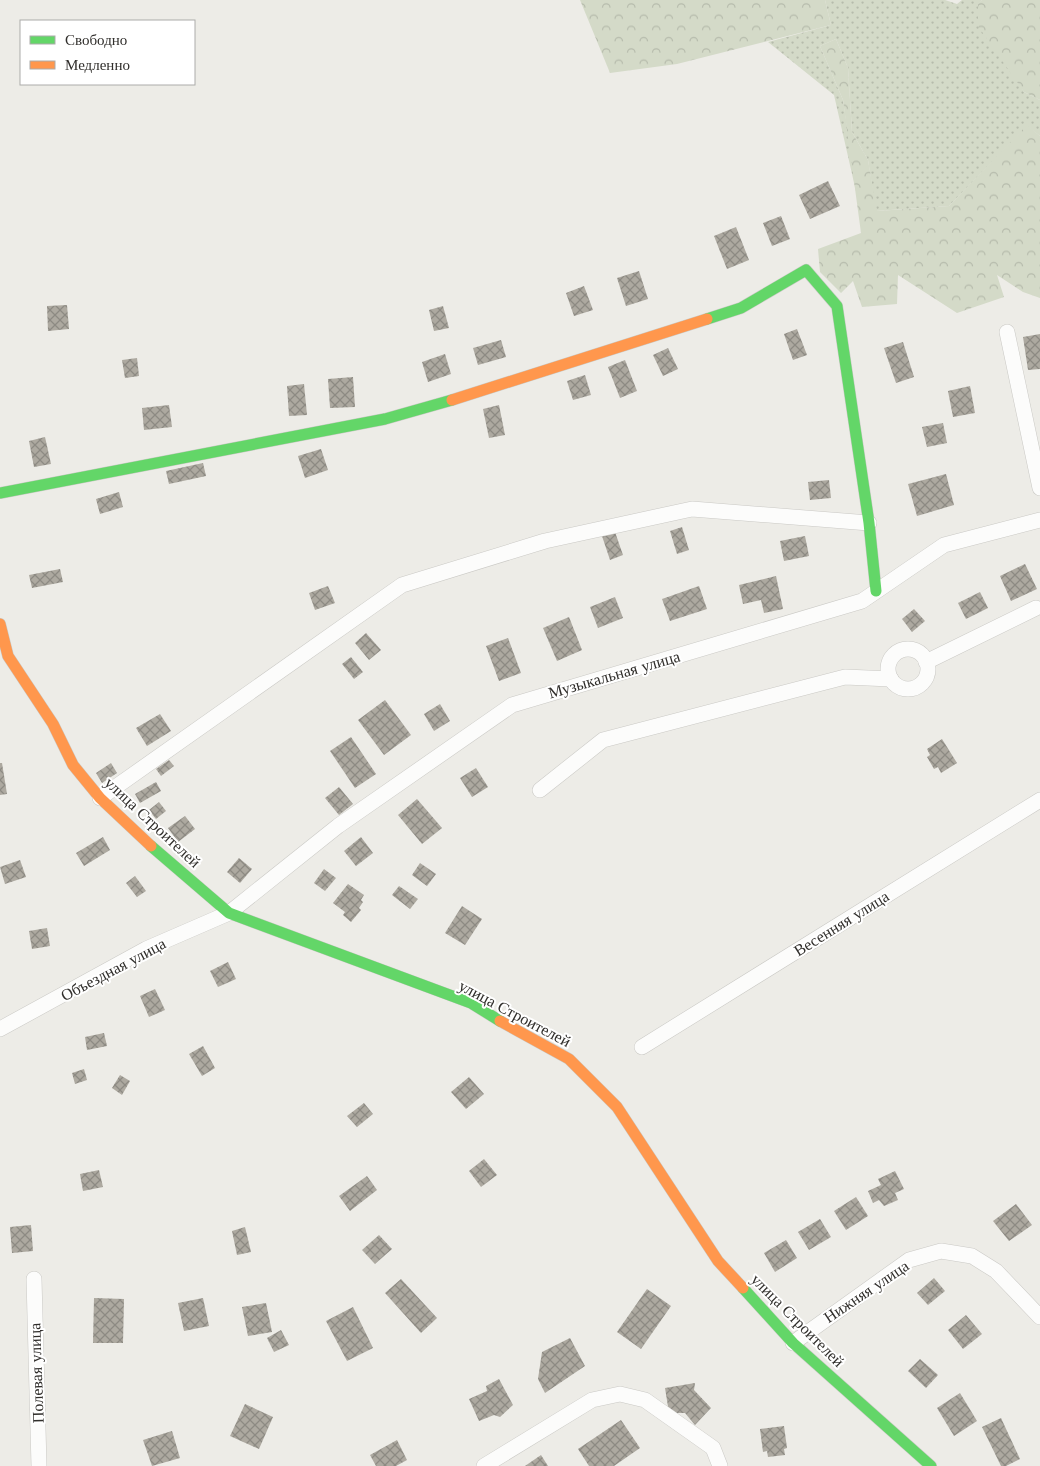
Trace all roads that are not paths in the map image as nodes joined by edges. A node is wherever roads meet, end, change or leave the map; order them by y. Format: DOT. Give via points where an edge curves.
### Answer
graph roads {
  1 [pos="1006,332"];
  2 [pos="1040,488"];
  3 [pos="0,493"];
  4 [pos="1040,520"];
  5 [pos="869,523"];
  6 [pos="876,591"];
  7 [pos="1036,608"];
  8 [pos="0,624"];
  9 [pos="926,662"];
  10 [pos="891,679"];
  11 [pos="540,790"];
  12 [pos="100,798"];
  13 [pos="1040,800"];
  14 [pos="229,914"];
  15 [pos="0,1029"];
  16 [pos="642,1047"];
  17 [pos="34,1279"];
  18 [pos="1040,1317"];
  19 [pos="793,1343"];
  20 [pos="39,1466"];
  21 [pos="484,1466"];
  22 [pos="720,1466"];
  23 [pos="931,1466"];
  1 -- 2 [label="street"];
  3 -- 5 [label="street" via="385,419 741,308 806,270 836,306"];
  4 -- 6 [label="street, Музыкальная улица" via="944,545"];
  5 -- 6 [label="street"];
  5 -- 12 [label="street" via="692,509 545,541 402,585"];
  6 -- 14 [label="street, Музыкальная улица" via="862,601 512,705 338,826"];
  7 -- 9 [label="street"];
  8 -- 12 [label="street, улица Строителей" via="8,656 54,724 73,765"];
  9 -- 10 [label="street" via="927,675 919,685 901,688"];
  9 -- 10 [label="street" via="918,652 899,651 890,660 888,673"];
  10 -- 11 [label="street" via="845,677 603,740"];
  12 -- 14 [label="street, улица Строителей"];
  13 -- 16 [label="street, Весенняя улица"];
  14 -- 15 [label="street, Объездная улица" via="146,950"];
  14 -- 19 [label="street, улица Строителей" via="470,1003 569,1059 617,1107 718,1261"];
  17 -- 20 [label="street, Полевая улица"];
  18 -- 19 [label="street, Нижняя улица" via="996,1271 972,1256 941,1251 909,1260"];
  19 -- 23 [label="street, улица Строителей"];
  21 -- 22 [label="street" via="592,1400 620,1394 645,1400 713,1448"];
}
